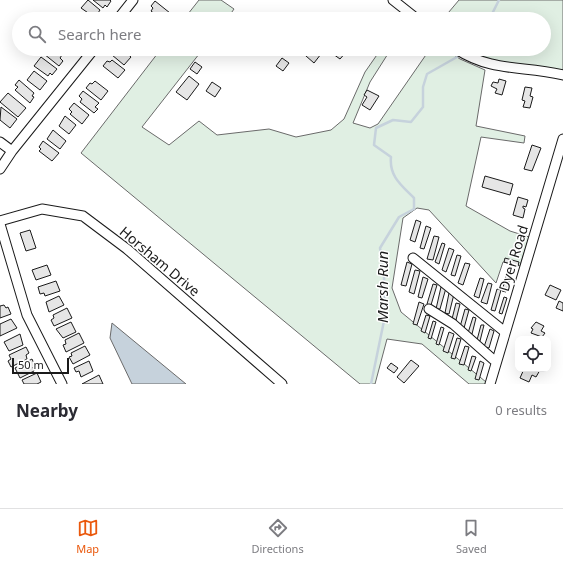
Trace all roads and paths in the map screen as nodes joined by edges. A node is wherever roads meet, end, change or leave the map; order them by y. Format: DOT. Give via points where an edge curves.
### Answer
graph roads {
  1 [pos="133,0"];
  2 [pos="393,0"];
  3 [pos="124,12"];
  4 [pos="408,12"];
  5 [pos="88,56"];
  6 [pos="468,56"];
  7 [pos="563,75"];
  8 [pos="563,139"];
  9 [pos="0,142"];
  10 [pos="12,151"];
  11 [pos="0,169"];
  12 [pos="0,221"];
  13 [pos="0,224"];
  14 [pos="413,258"];
  15 [pos="429,309"];
  16 [pos="505,332"];
  17 [pos="496,362"];
  18 [pos="62,384"];
  19 [pos="282,384"];
  20 [pos="490,384"];
  1 -- 3 [label="street"];
  2 -- 4 [label="street"];
  5 -- 10 [label="street"];
  6 -- 7 [label="street" via="489,65"];
  8 -- 16 [label="street, Dyer Road"];
  9 -- 10 [label="street"];
  10 -- 11 [label="street"];
  12 -- 19 [label="street, Horsham Drive" via="42,210 83,216 127,249"];
  13 -- 18 [label="street" via="28,315"];
  14 -- 16 [label="street"];
  15 -- 17 [label="street" via="453,324"];
  16 -- 17 [label="street, Dyer Road"];
  17 -- 20 [label="street, Dyer Road"];
}
